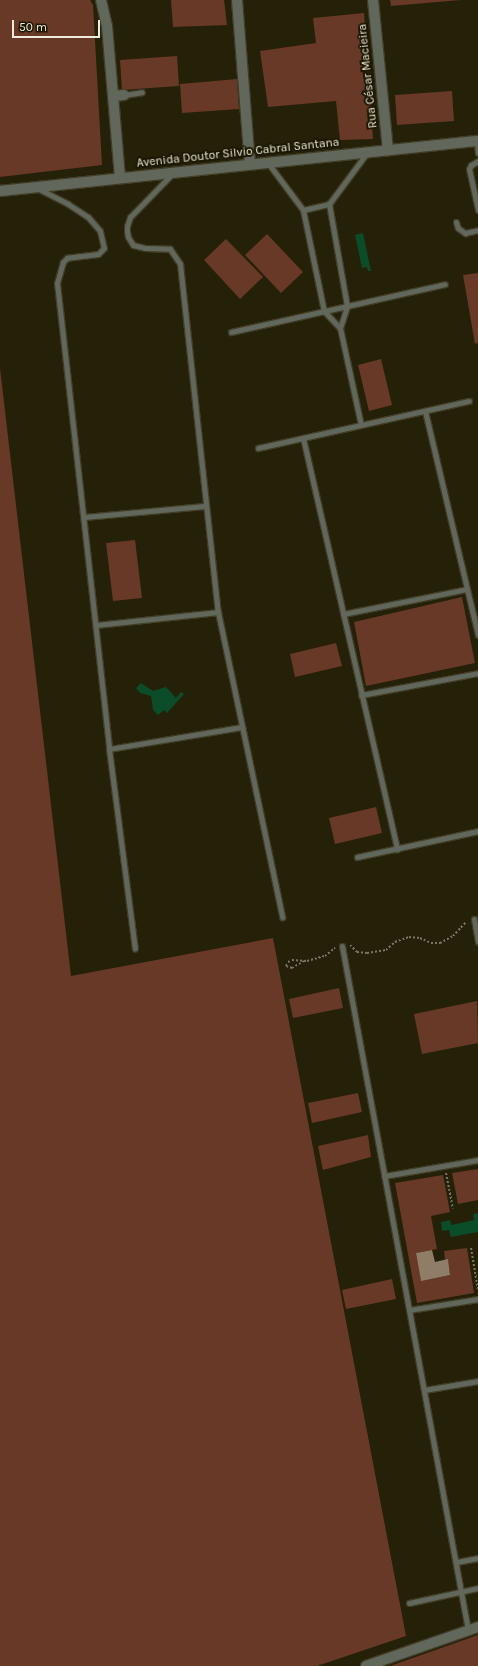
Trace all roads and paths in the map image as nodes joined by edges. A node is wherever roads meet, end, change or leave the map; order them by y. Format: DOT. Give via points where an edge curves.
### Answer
graph roads {
  1 [pos="101,0"];
  2 [pos="237,0"];
  3 [pos="373,0"];
  4 [pos="142,92"];
  5 [pos="124,94"];
  6 [pos="113,96"];
  7 [pos="477,142"];
  8 [pos="388,150"];
  9 [pos="367,153"];
  10 [pos="478,153"];
  11 [pos="478,161"];
  12 [pos="268,163"];
  13 [pos="250,164"];
  14 [pos="174,172"];
  15 [pos="120,177"];
  16 [pos="35,187"];
  17 [pos="0,191"];
  18 [pos="329,204"];
  19 [pos="303,210"];
  20 [pos="478,210"];
  21 [pos="456,222"];
  22 [pos="478,230"];
  23 [pos="445,284"];
  24 [pos="347,306"];
  25 [pos="324,311"];
  26 [pos="340,328"];
  27 [pos="231,332"];
  28 [pos="469,401"];
  29 [pos="425,411"];
  30 [pos="361,425"];
  31 [pos="303,438"];
  32 [pos="258,448"];
  33 [pos="205,506"];
  34 [pos="84,517"];
  35 [pos="467,589"];
  36 [pos="218,612"];
  37 [pos="343,614"];
  38 [pos="96,625"];
  39 [pos="478,635"];
  40 [pos="478,673"];
  41 [pos="362,695"];
  42 [pos="242,727"];
  43 [pos="109,749"];
  44 [pos="478,831"];
  45 [pos="396,849"];
  46 [pos="357,857"];
  47 [pos="282,917"];
  48 [pos="474,919"];
  49 [pos="478,942"];
  50 [pos="342,946"];
  51 [pos="135,948"];
  52 [pos="304,961"];
  53 [pos="478,1160"];
  54 [pos="445,1166"];
  55 [pos="384,1176"];
  56 [pos="453,1208"];
  57 [pos="470,1248"];
  58 [pos="478,1290"];
  59 [pos="478,1299"];
  60 [pos="409,1310"];
  61 [pos="478,1381"];
  62 [pos="424,1390"];
  63 [pos="478,1558"];
  64 [pos="457,1562"];
  65 [pos="478,1588"];
  66 [pos="462,1591"];
  67 [pos="409,1603"];
  68 [pos="473,1628"];
  69 [pos="366,1666"];
  1 -- 6 [label="street" via="107,26"];
  2 -- 13 [label="street"];
  3 -- 8 [label="street, Rua César Macieira"];
  4 -- 5 [label="lane"];
  5 -- 6 [label="street"];
  6 -- 15 [label="street"];
  7 -- 8 [label="street, Avenida Doutor Silvio Cabral Santana"];
  7 -- 10 [label="lane"];
  8 -- 9 [label="street, Avenida Doutor Silvio Cabral Santana"];
  9 -- 12 [label="street, Avenida Doutor Silvio Cabral Santana"];
  9 -- 18 [label="lane"];
  11 -- 20 [label="lane" via="469,169"];
  12 -- 13 [label="street, Avenida Doutor Silvio Cabral Santana"];
  12 -- 19 [label="lane"];
  13 -- 14 [label="street, Avenida Doutor Silvio Cabral Santana"];
  14 -- 15 [label="street, Avenida Doutor Silvio Cabral Santana"];
  14 -- 33 [label="lane" via="130,217 127,226 128,237 134,245 170,249 180,264"];
  15 -- 16 [label="street, Avenida Doutor Silvio Cabral Santana"];
  16 -- 17 [label="street, Avenida Doutor Silvio Cabral Santana"];
  16 -- 34 [label="lane" via="88,217 100,231 104,248 98,254 67,258 63,262 57,284"];
  18 -- 19 [label="lane"];
  18 -- 24 [label="lane"];
  19 -- 25 [label="lane"];
  21 -- 22 [label="lane" via="458,228 465,233"];
  23 -- 24 [label="lane"];
  24 -- 25 [label="lane"];
  24 -- 26 [label="lane"];
  25 -- 26 [label="lane"];
  25 -- 27 [label="lane"];
  26 -- 30 [label="lane"];
  28 -- 29 [label="lane"];
  29 -- 30 [label="lane"];
  29 -- 35 [label="lane"];
  30 -- 31 [label="lane"];
  31 -- 32 [label="lane"];
  31 -- 37 [label="lane"];
  33 -- 34 [label="lane"];
  33 -- 36 [label="lane"];
  34 -- 38 [label="lane"];
  35 -- 37 [label="lane"];
  35 -- 39 [label="lane"];
  36 -- 38 [label="lane"];
  36 -- 42 [label="lane"];
  37 -- 41 [label="lane"];
  38 -- 43 [label="lane"];
  40 -- 41 [label="lane"];
  41 -- 45 [label="lane"];
  42 -- 43 [label="lane"];
  42 -- 47 [label="lane"];
  43 -- 51 [label="lane"];
  44 -- 45 [label="lane"];
  45 -- 46 [label="lane"];
  48 -- 49 [label="lane"];
  48 -- 50 [label="path" via="468,920 453,936 440,943 409,937 395,942 386,950 367,953 356,952 351,945"];
  50 -- 52 [label="path" via="333,948 325,956"];
  50 -- 55 [label="lane"];
  52 -- 52 [label="path" via="292,960 286,966 292,968"];
  53 -- 54 [label="lane"];
  54 -- 55 [label="lane"];
  54 -- 56 [label="path"];
  55 -- 60 [label="lane"];
  57 -- 58 [label="path"];
  59 -- 60 [label="lane"];
  60 -- 62 [label="lane"];
  61 -- 62 [label="lane"];
  62 -- 64 [label="lane"];
  63 -- 64 [label="lane"];
  64 -- 66 [label="lane"];
  65 -- 66 [label="lane"];
  66 -- 67 [label="lane"];
  66 -- 68 [label="lane"];
  68 -- 69 [label="street"];
}
